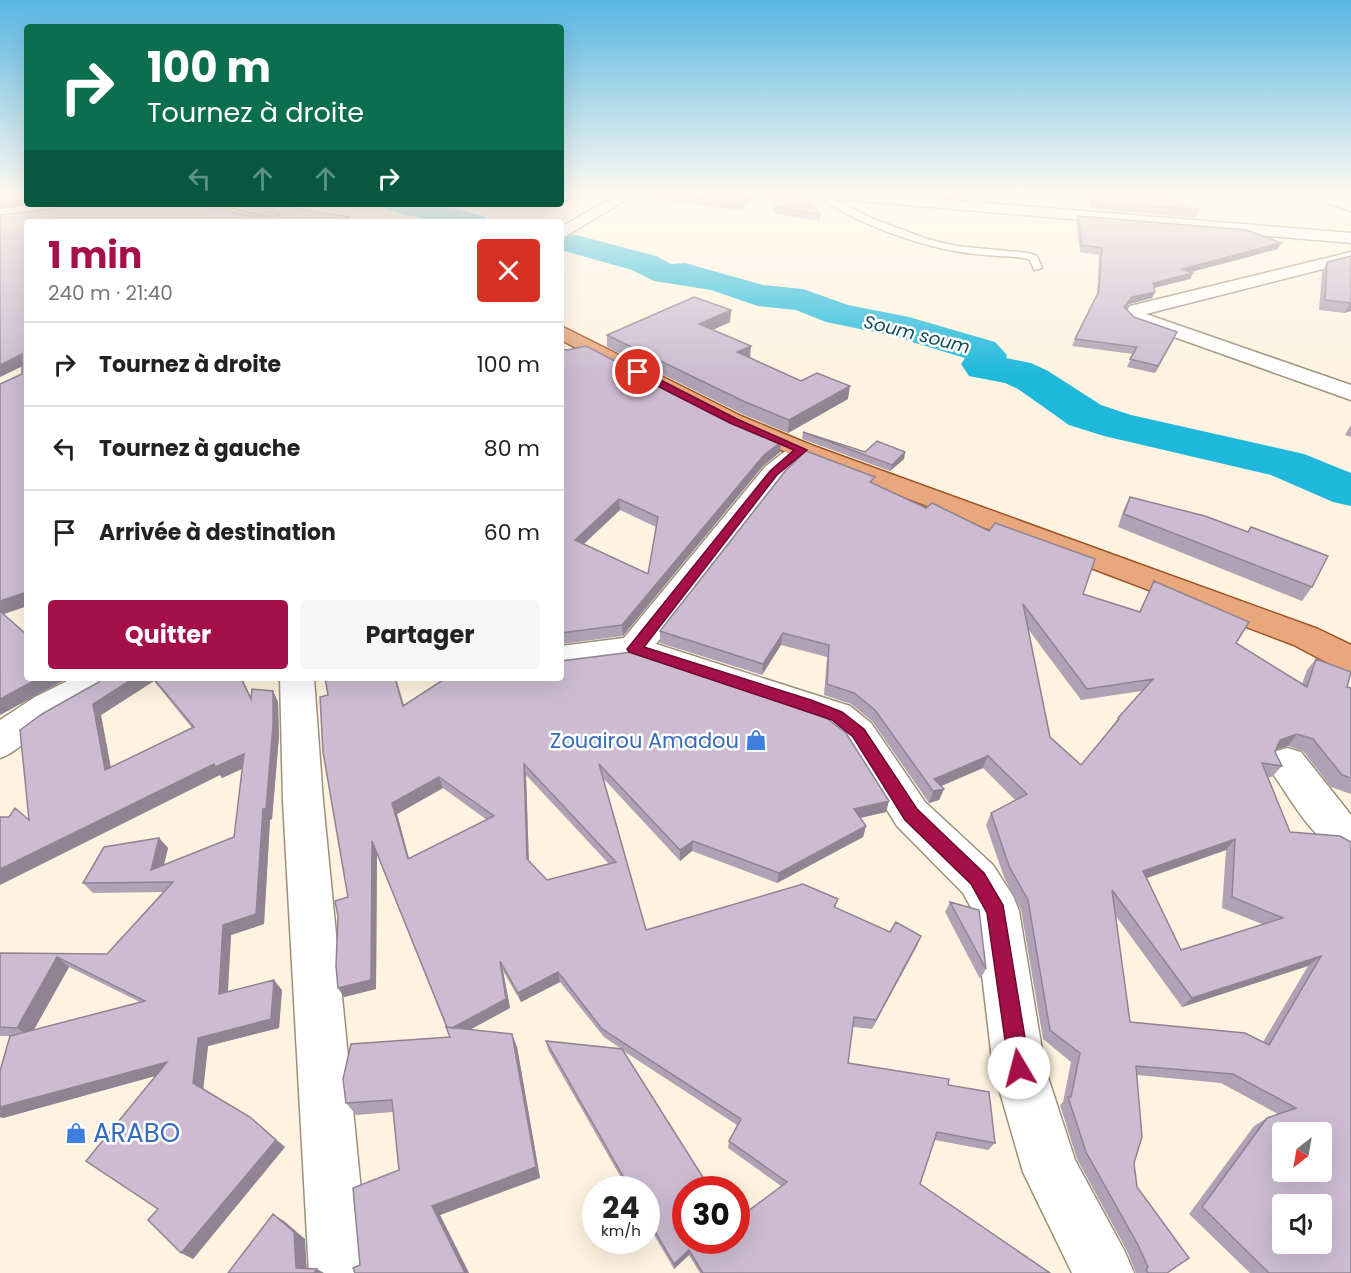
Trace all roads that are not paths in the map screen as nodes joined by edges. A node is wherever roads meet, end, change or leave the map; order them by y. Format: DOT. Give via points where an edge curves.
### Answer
graph roads {
  1 [pos="1019,254"];
  2 [pos="1351,256"];
  3 [pos="1037,268"];
  4 [pos="564,334"];
  5 [pos="1351,393"];
  6 [pos="802,450"];
  7 [pos="634,649"];
  8 [pos="564,658"];
  9 [pos="1351,660"];
  10 [pos="96,681"];
  11 [pos="297,681"];
  12 [pos="0,743"];
  13 [pos="1287,763"];
  14 [pos="1351,839"];
  15 [pos="339,1273"];
  16 [pos="1104,1273"];
  1 -- 3 [label="lane" via="1034,258"];
  2 -- 5 [label="street" via="1137,310 1134,314"];
  4 -- 6 [label="main road" via="733,421"];
  6 -- 7 [label="street" via="774,473"];
  6 -- 9 [label="main road" via="1136,572 1306,638"];
  7 -- 8 [label="street"];
  7 -- 16 [label="street" via="837,716 858,733 911,814 978,879 996,911 1019,1068 1051,1172"];
  10 -- 12 [label="street" via="58,701"];
  11 -- 15 [label="street"];
  13 -- 14 [label="street" via="1333,825"];
}
